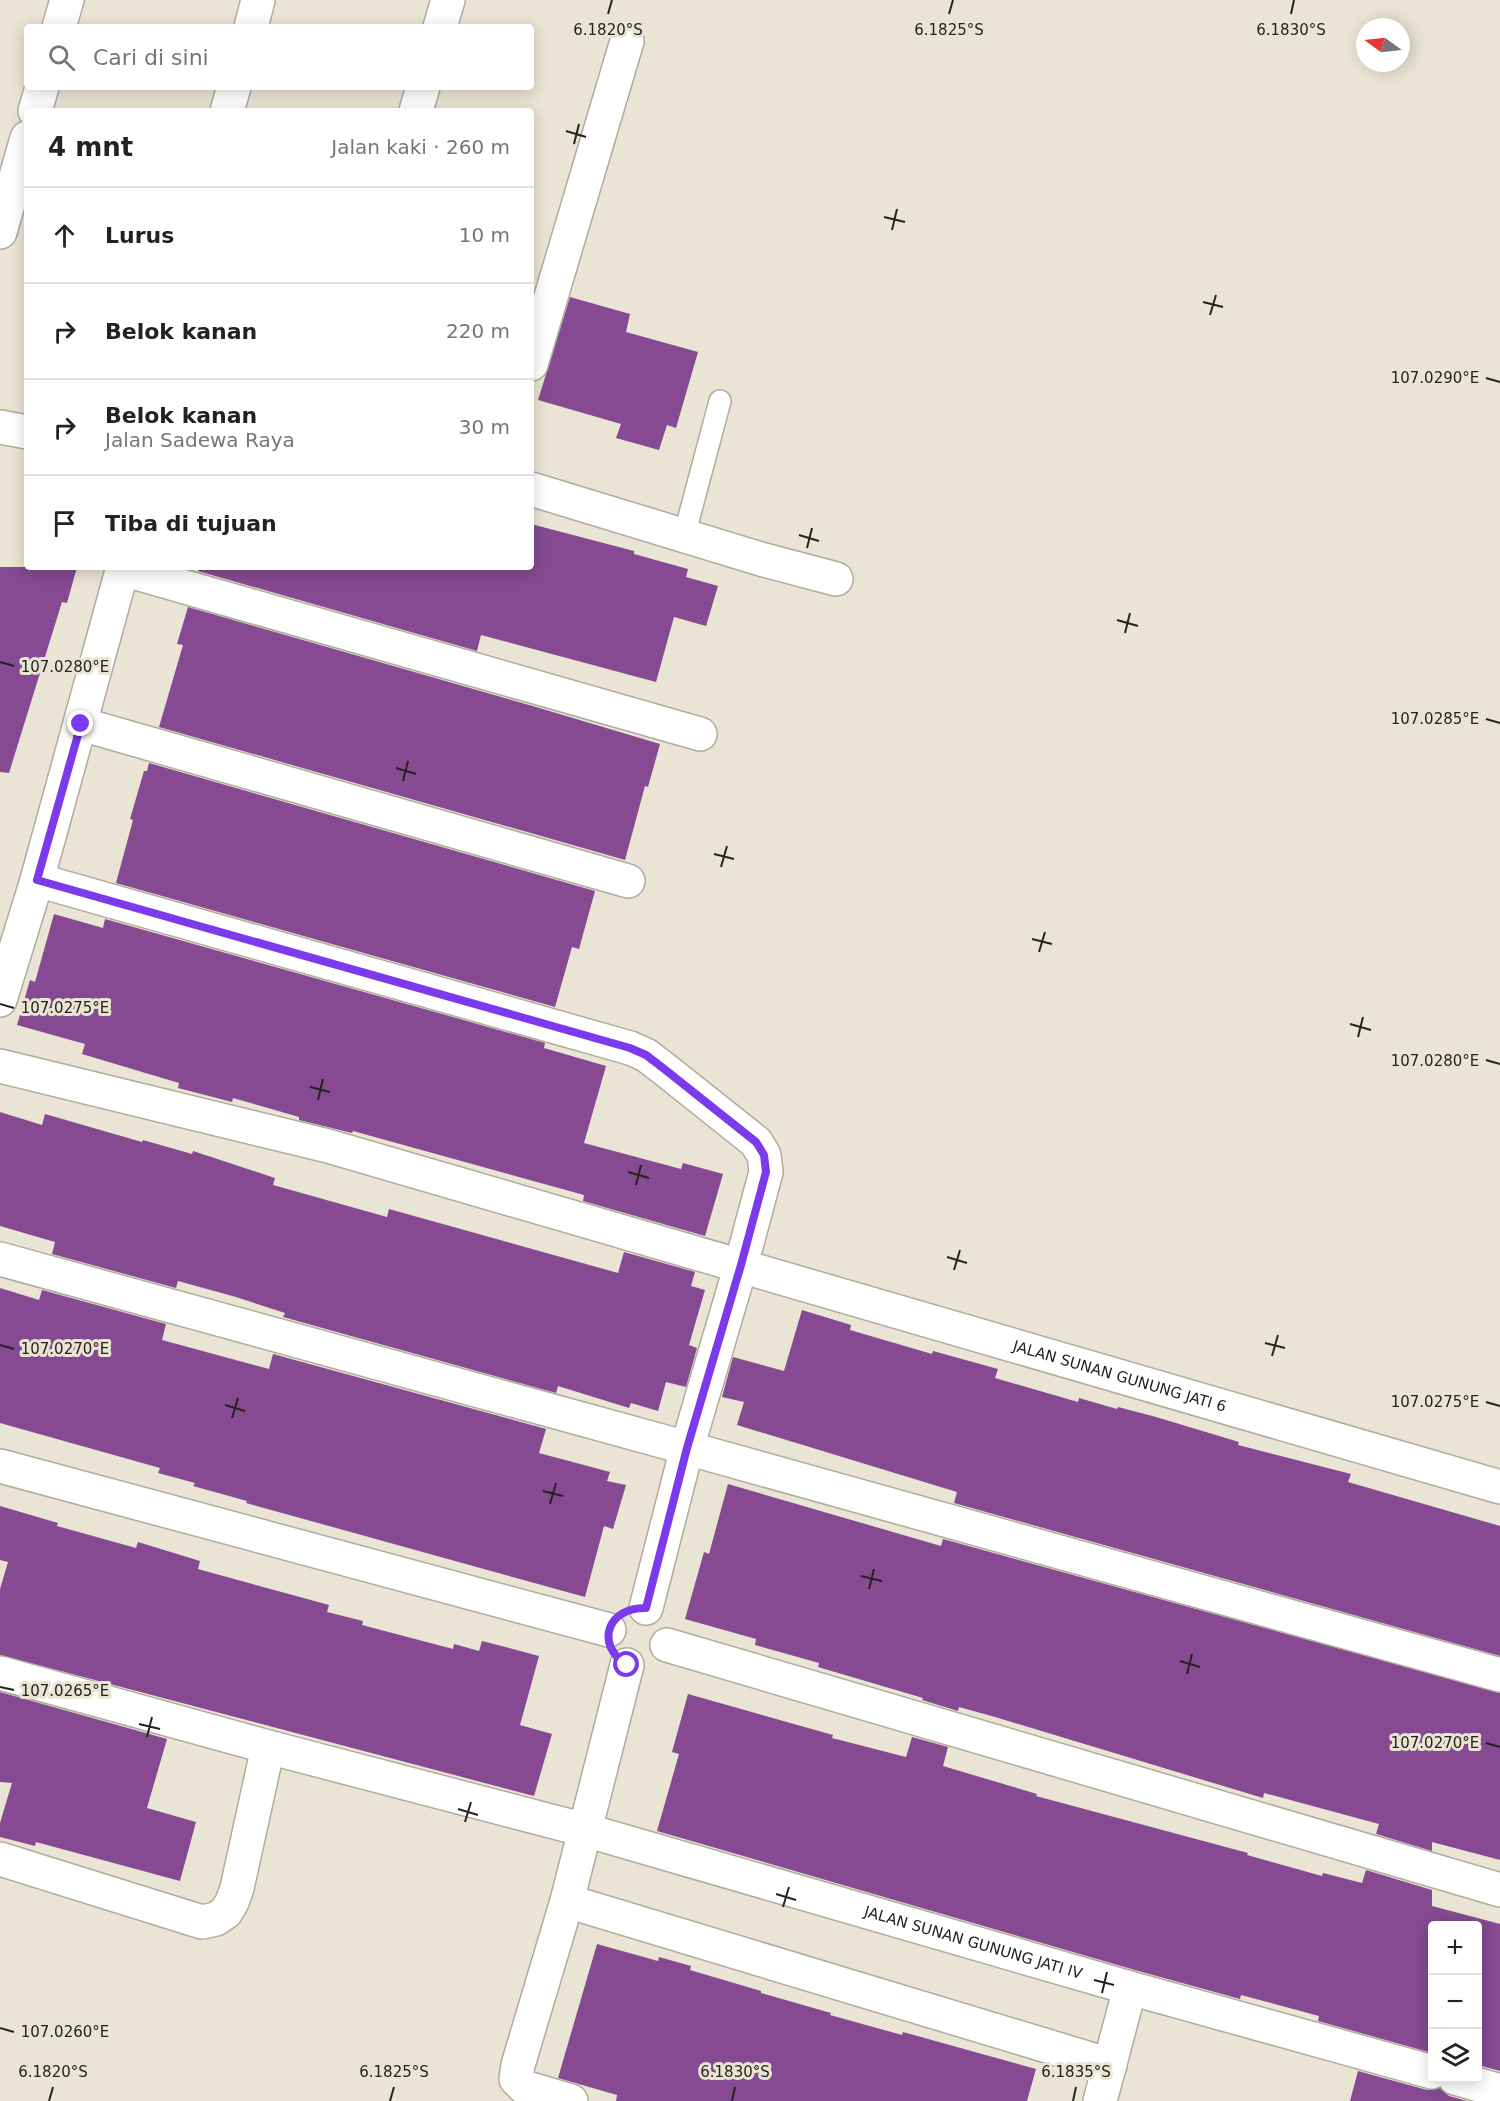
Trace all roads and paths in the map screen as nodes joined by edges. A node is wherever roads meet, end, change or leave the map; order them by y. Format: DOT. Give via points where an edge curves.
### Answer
graph roads {
  1 [pos="67,0"];
  2 [pos="258,0"];
  3 [pos="448,0"];
  4 [pos="60,24"];
  5 [pos="252,24"];
  6 [pos="441,24"];
  7 [pos="627,40"];
  8 [pos="41,90"];
  9 [pos="233,90"];
  10 [pos="422,90"];
  11 [pos="36,108"];
  12 [pos="228,108"];
  13 [pos="417,108"];
  14 [pos="24,148"];
  15 [pos="0,232"];
  16 [pos="534,354"];
  17 [pos="720,401"];
  18 [pos="0,427"];
  19 [pos="24,431"];
  20 [pos="534,490"];
  21 [pos="684,536"];
  22 [pos="121,570"];
  23 [pos="129,570"];
  24 [pos="836,579"];
  25 [pos="81,724"];
  26 [pos="700,734"];
  27 [pos="37,880"];
  28 [pos="628,881"];
  29 [pos="0,1000"];
  30 [pos="0,1066"];
  31 [pos="0,1259"];
  32 [pos="741,1265"];
  33 [pos="687,1448"];
  34 [pos="0,1466"];
  35 [pos="1500,1487"];
  36 [pos="646,1608"];
  37 [pos="609,1630"];
  38 [pos="667,1645"];
  39 [pos="627,1665"];
  40 [pos="0,1673"];
  41 [pos="1500,1675"];
  42 [pos="268,1747"];
  43 [pos="585,1830"];
  44 [pos="0,1859"];
  45 [pos="1500,1890"];
  46 [pos="567,1901"];
  47 [pos="1130,1988"];
  48 [pos="1110,2065"];
  49 [pos="1428,2071"];
  50 [pos="1470,2083"];
  51 [pos="1500,2091"];
  52 [pos="571,2101"];
  53 [pos="1100,2101"];
  1 -- 4 [label="street"];
  2 -- 5 [label="street"];
  3 -- 6 [label="street"];
  7 -- 16 [label="street"];
  8 -- 11 [label="street"];
  9 -- 12 [label="street"];
  10 -- 13 [label="street"];
  14 -- 15 [label="street"];
  17 -- 21 [label="lane"];
  18 -- 19 [label="street"];
  20 -- 21 [label="street"];
  21 -- 24 [label="street"];
  22 -- 25 [label="street"];
  23 -- 26 [label="street"];
  25 -- 27 [label="street"];
  25 -- 28 [label="street"];
  27 -- 29 [label="street"];
  27 -- 32 [label="street" via="646,1055 756,1142 764,1155 766,1172"];
  30 -- 32 [label="street, JALAN SUNAN GUNUNG JATI 6" via="328,1146"];
  31 -- 33 [label="street"];
  32 -- 33 [label="street"];
  32 -- 35 [label="street, JALAN SUNAN GUNUNG JATI 6"];
  33 -- 36 [label="street"];
  33 -- 41 [label="street"];
  34 -- 37 [label="street"];
  36 -- 37 [label="street" via="623,1612"];
  36 -- 38 [label="street" via="664,1623"];
  37 -- 39 [label="street" via="611,1651"];
  38 -- 39 [label="street" via="651,1664"];
  38 -- 45 [label="street"];
  39 -- 43 [label="street"];
  40 -- 42 [label="street, JALAN SUNAN GUNUNG JATI IV"];
  42 -- 43 [label="street, JALAN SUNAN GUNUNG JATI IV"];
  42 -- 44 [label="street" via="237,1888 226,1912 216,1919 202,1922"];
  43 -- 46 [label="street"];
  43 -- 47 [label="street, JALAN SUNAN GUNUNG JATI IV"];
  46 -- 48 [label="street"];
  46 -- 52 [label="street" via="516,2079 524,2087"];
  47 -- 48 [label="street"];
  47 -- 49 [label="street, JALAN SUNAN GUNUNG JATI IV"];
  48 -- 53 [label="street"];
  50 -- 51 [label="street"];
}
